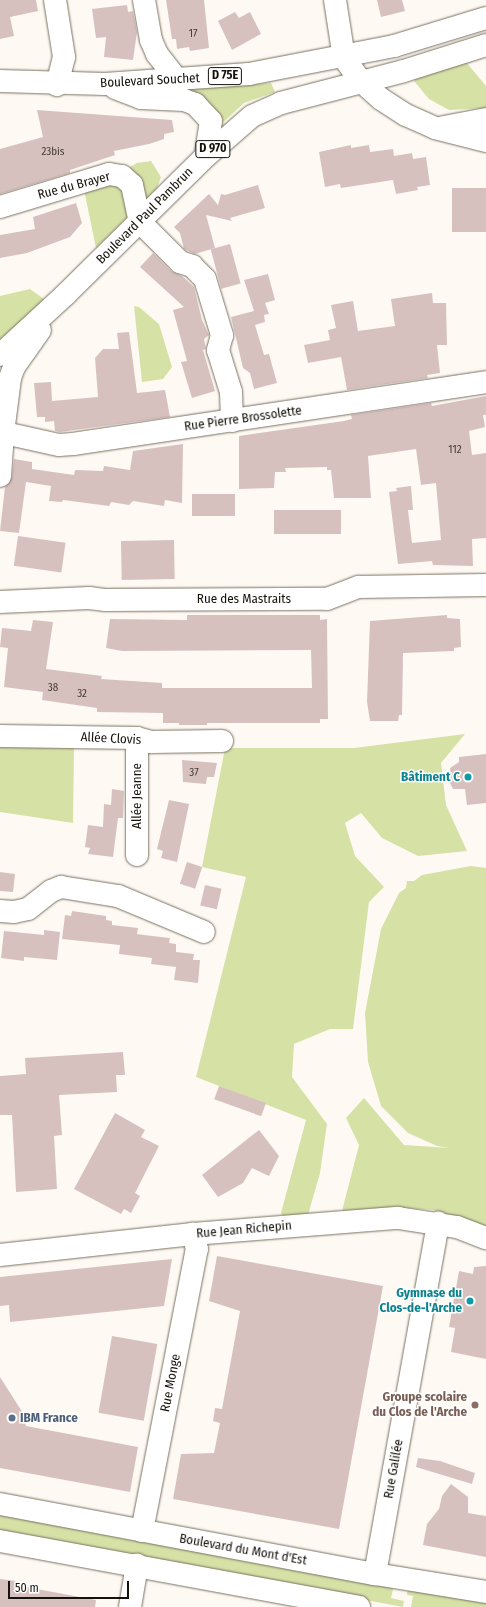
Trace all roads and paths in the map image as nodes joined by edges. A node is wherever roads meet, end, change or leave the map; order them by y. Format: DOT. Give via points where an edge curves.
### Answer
graph roads {
  1 [pos="55,0"];
  2 [pos="144,0"];
  3 [pos="336,0"];
  4 [pos="486,18"];
  5 [pos="486,45"];
  6 [pos="344,58"];
  7 [pos="177,80"];
  8 [pos="0,81"];
  9 [pos="361,81"];
  10 [pos="105,84"];
  11 [pos="58,85"];
  12 [pos="486,119"];
  13 [pos="435,128"];
  14 [pos="486,141"];
  15 [pos="205,157"];
  16 [pos="0,207"];
  17 [pos="140,222"];
  18 [pos="66,294"];
  19 [pos="0,355"];
  20 [pos="486,382"];
  21 [pos="232,421"];
  22 [pos="1,433"];
  23 [pos="0,476"];
  24 [pos="486,585"];
  25 [pos="0,602"];
  26 [pos="0,736"];
  27 [pos="137,738"];
  28 [pos="222,741"];
  29 [pos="137,855"];
  30 [pos="0,911"];
  31 [pos="204,932"];
  32 [pos="438,1223"];
  33 [pos="193,1234"];
  34 [pos="486,1238"];
  35 [pos="0,1255"];
  36 [pos="0,1504"];
  37 [pos="142,1531"];
  38 [pos="0,1541"];
  39 [pos="137,1565"];
  40 [pos="375,1574"];
  41 [pos="486,1592"];
  42 [pos="130,1607"];
  43 [pos="359,1607"];
  1 -- 11 [label="street" via="64,56"];
  2 -- 7 [label="street" via="151,40 157,54"];
  3 -- 6 [label="street"];
  4 -- 6 [label="street" via="394,46"];
  5 -- 9 [label="street, Boulevard Paul Pambrun / D 970" via="404,71"];
  6 -- 7 [label="street, Boulevard Souchet / D 75E" via="249,74"];
  6 -- 9 [label="street"];
  7 -- 10 [label="street, Boulevard Souchet / D 75E"];
  8 -- 11 [label="street, Boulevard Souchet / D 75E"];
  9 -- 13 [label="street" via="381,99 406,115"];
  9 -- 15 [label="street, Boulevard Paul Pambrun / D 970" via="281,103 252,116"];
  10 -- 11 [label="street, Boulevard Souchet / D 75E"];
  10 -- 15 [label="street" via="140,98 184,100 195,104 211,121"];
  12 -- 13 [label="street"];
  13 -- 14 [label="street"];
  15 -- 17 [label="street, Boulevard Paul Pambrun / D 970"];
  16 -- 17 [label="street, Rue du Brayer" via="109,174 122,176 132,185"];
  17 -- 18 [label="street, Boulevard Paul Pambrun / D 970"];
  17 -- 21 [label="street" via="180,262 192,266 205,279 222,334 218,350 231,392"];
  18 -- 19 [label="street, Boulevard Paul Pambrun / D 970"];
  18 -- 22 [label="street" via="14,367"];
  20 -- 21 [label="street, Rue Pierre Brossolette"];
  21 -- 22 [label="street, Rue Pierre Brossolette" via="73,444 59,444"];
  22 -- 23 [label="street"];
  24 -- 25 [label="street, Rue des Mastraits" via="360,587 327,599 89,598"];
  26 -- 27 [label="street, Allée Clovis"];
  27 -- 28 [label="street, Allée Clovis" via="151,742"];
  27 -- 29 [label="street, Allée Jeanne"];
  30 -- 31 [label="street" via="28,909 51,891 61,887 118,896"];
  32 -- 33 [label="street, Rue Jean Richepin" via="398,1218"];
  32 -- 34 [label="street, Rue Jean Richepin"];
  32 -- 40 [label="street, Rue Galilée"];
  33 -- 35 [label="street, Rue Jean Richepin"];
  33 -- 37 [label="street, Rue Monge" via="197,1249"];
  36 -- 37 [label="street, Boulevard du Mont d'Est"];
  37 -- 40 [label="street, Boulevard du Mont d'Est"];
  38 -- 39 [label="street"];
  39 -- 42 [label="street"];
  39 -- 43 [label="street"];
  40 -- 41 [label="street, Boulevard du Mont d'Est"];
}
